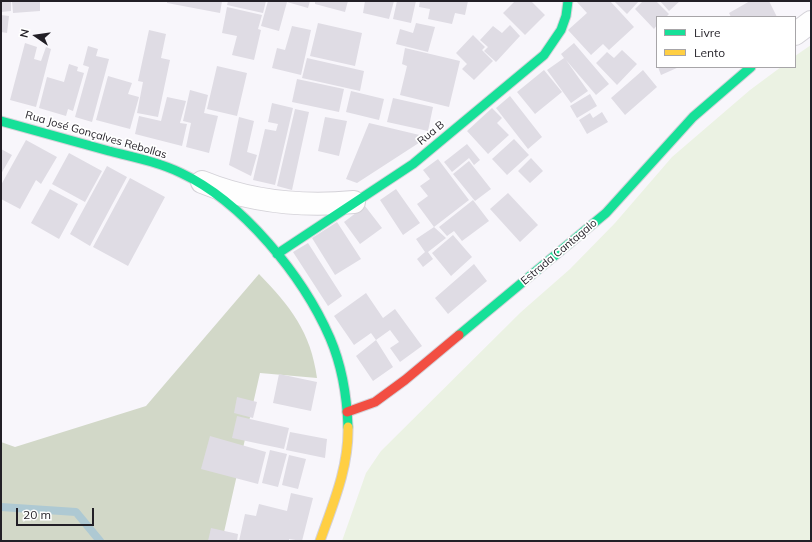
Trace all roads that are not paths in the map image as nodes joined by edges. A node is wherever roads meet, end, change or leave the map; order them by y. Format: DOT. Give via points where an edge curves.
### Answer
graph roads {
  1 [pos="568,1"];
  2 [pos="811,22"];
  3 [pos="796,33"];
  4 [pos="750,68"];
  5 [pos="1,121"];
  6 [pos="192,178"];
  7 [pos="354,202"];
  8 [pos="277,254"];
  9 [pos="347,412"];
  10 [pos="320,541"];
  1 -- 7 [label="street, Rua B" via="560,34 544,55 413,164"];
  2 -- 3 [label="street"];
  4 -- 9 [label="street, Estrada Cantagalo" via="693,117 606,213 405,380 375,402"];
  5 -- 6 [label="street, Rua José Gonçalves Rebollas" via="157,163"];
  6 -- 7 [label="street" via="230,192 277,202"];
  6 -- 8 [label="street, Rua José Gonçalves Rebollas" via="240,214"];
  7 -- 8 [label="street, Rua B"];
  8 -- 9 [label="street, Rua José Gonçalves Rebollas" via="330,337 344,383"];
  9 -- 10 [label="street, Rua José Gonçalves Rebollas" via="346,452"];
}
